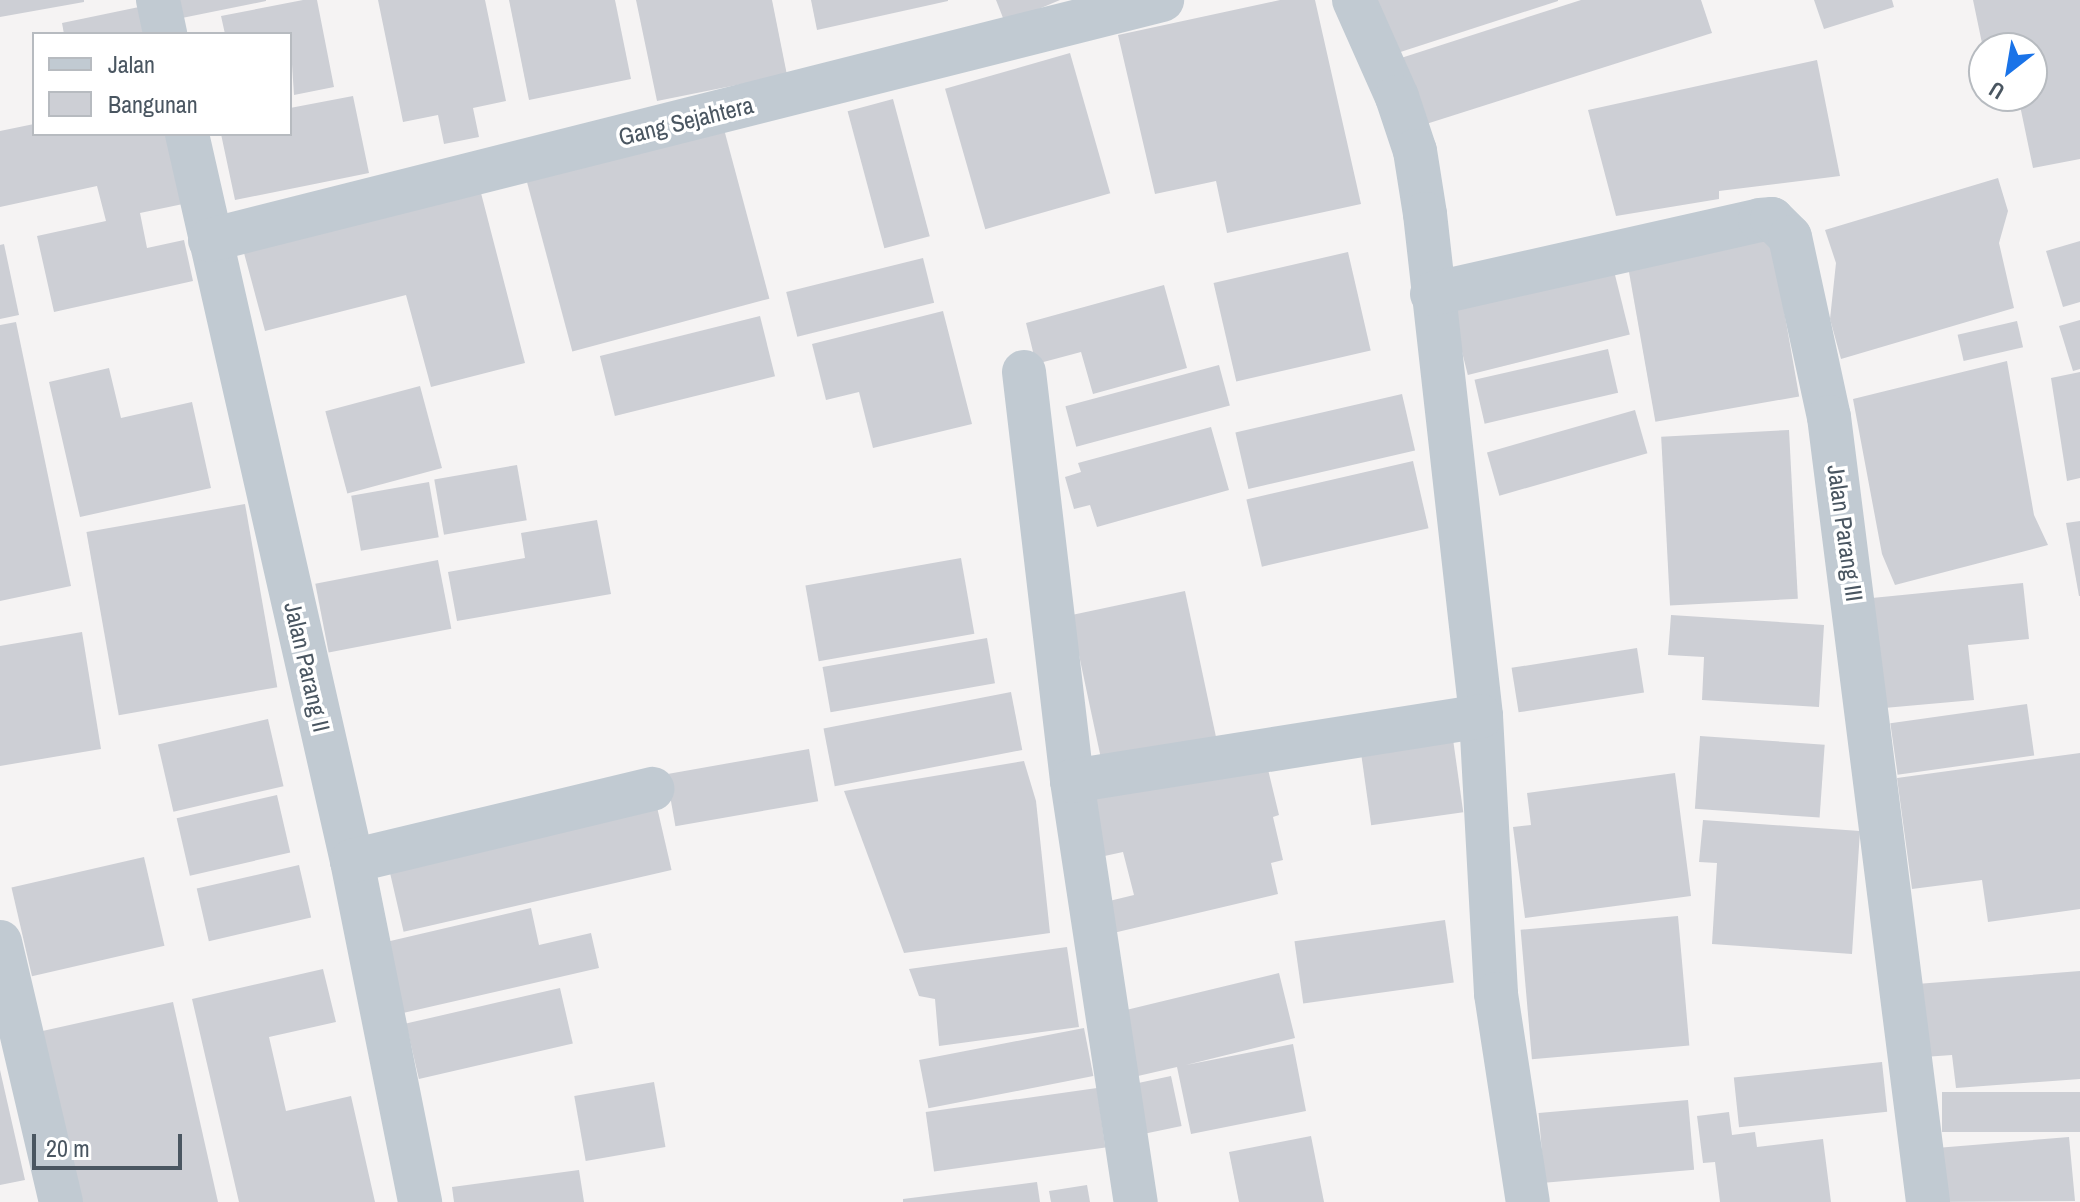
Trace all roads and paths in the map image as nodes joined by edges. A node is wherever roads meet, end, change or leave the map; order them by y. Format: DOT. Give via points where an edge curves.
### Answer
graph roads {
  1 [pos="158,0"];
  2 [pos="1162,0"];
  3 [pos="1354,0"];
  4 [pos="165,32"];
  5 [pos="187,136"];
  6 [pos="210,240"];
  7 [pos="1433,303"];
  8 [pos="1024,372"];
  9 [pos="1481,716"];
  10 [pos="1072,781"];
  11 [pos="652,789"];
  12 [pos="352,861"];
  13 [pos="0,942"];
  14 [pos="6,1009"];
  15 [pos="61,1202"];
  16 [pos="420,1202"];
  17 [pos="1136,1202"];
  18 [pos="1528,1202"];
  19 [pos="1928,1202"];
  1 -- 4 [label="street"];
  2 -- 6 [label="street, Gang Sejahtera"];
  3 -- 7 [label="street" via="1378,46 1415,151"];
  5 -- 6 [label="street, Jalan Parang II"];
  6 -- 12 [label="street, Jalan Parang II"];
  7 -- 9 [label="street"];
  7 -- 19 [label="street, Jalan Parang III" via="1760,220 1772,219 1790,237 1829,417"];
  8 -- 10 [label="street"];
  9 -- 10 [label="street"];
  9 -- 18 [label="street" via="1496,994"];
  10 -- 17 [label="street"];
  11 -- 12 [label="street"];
  12 -- 16 [label="street, Jalan Parang II"];
  13 -- 14 [label="street"];
  14 -- 15 [label="street"];
}
